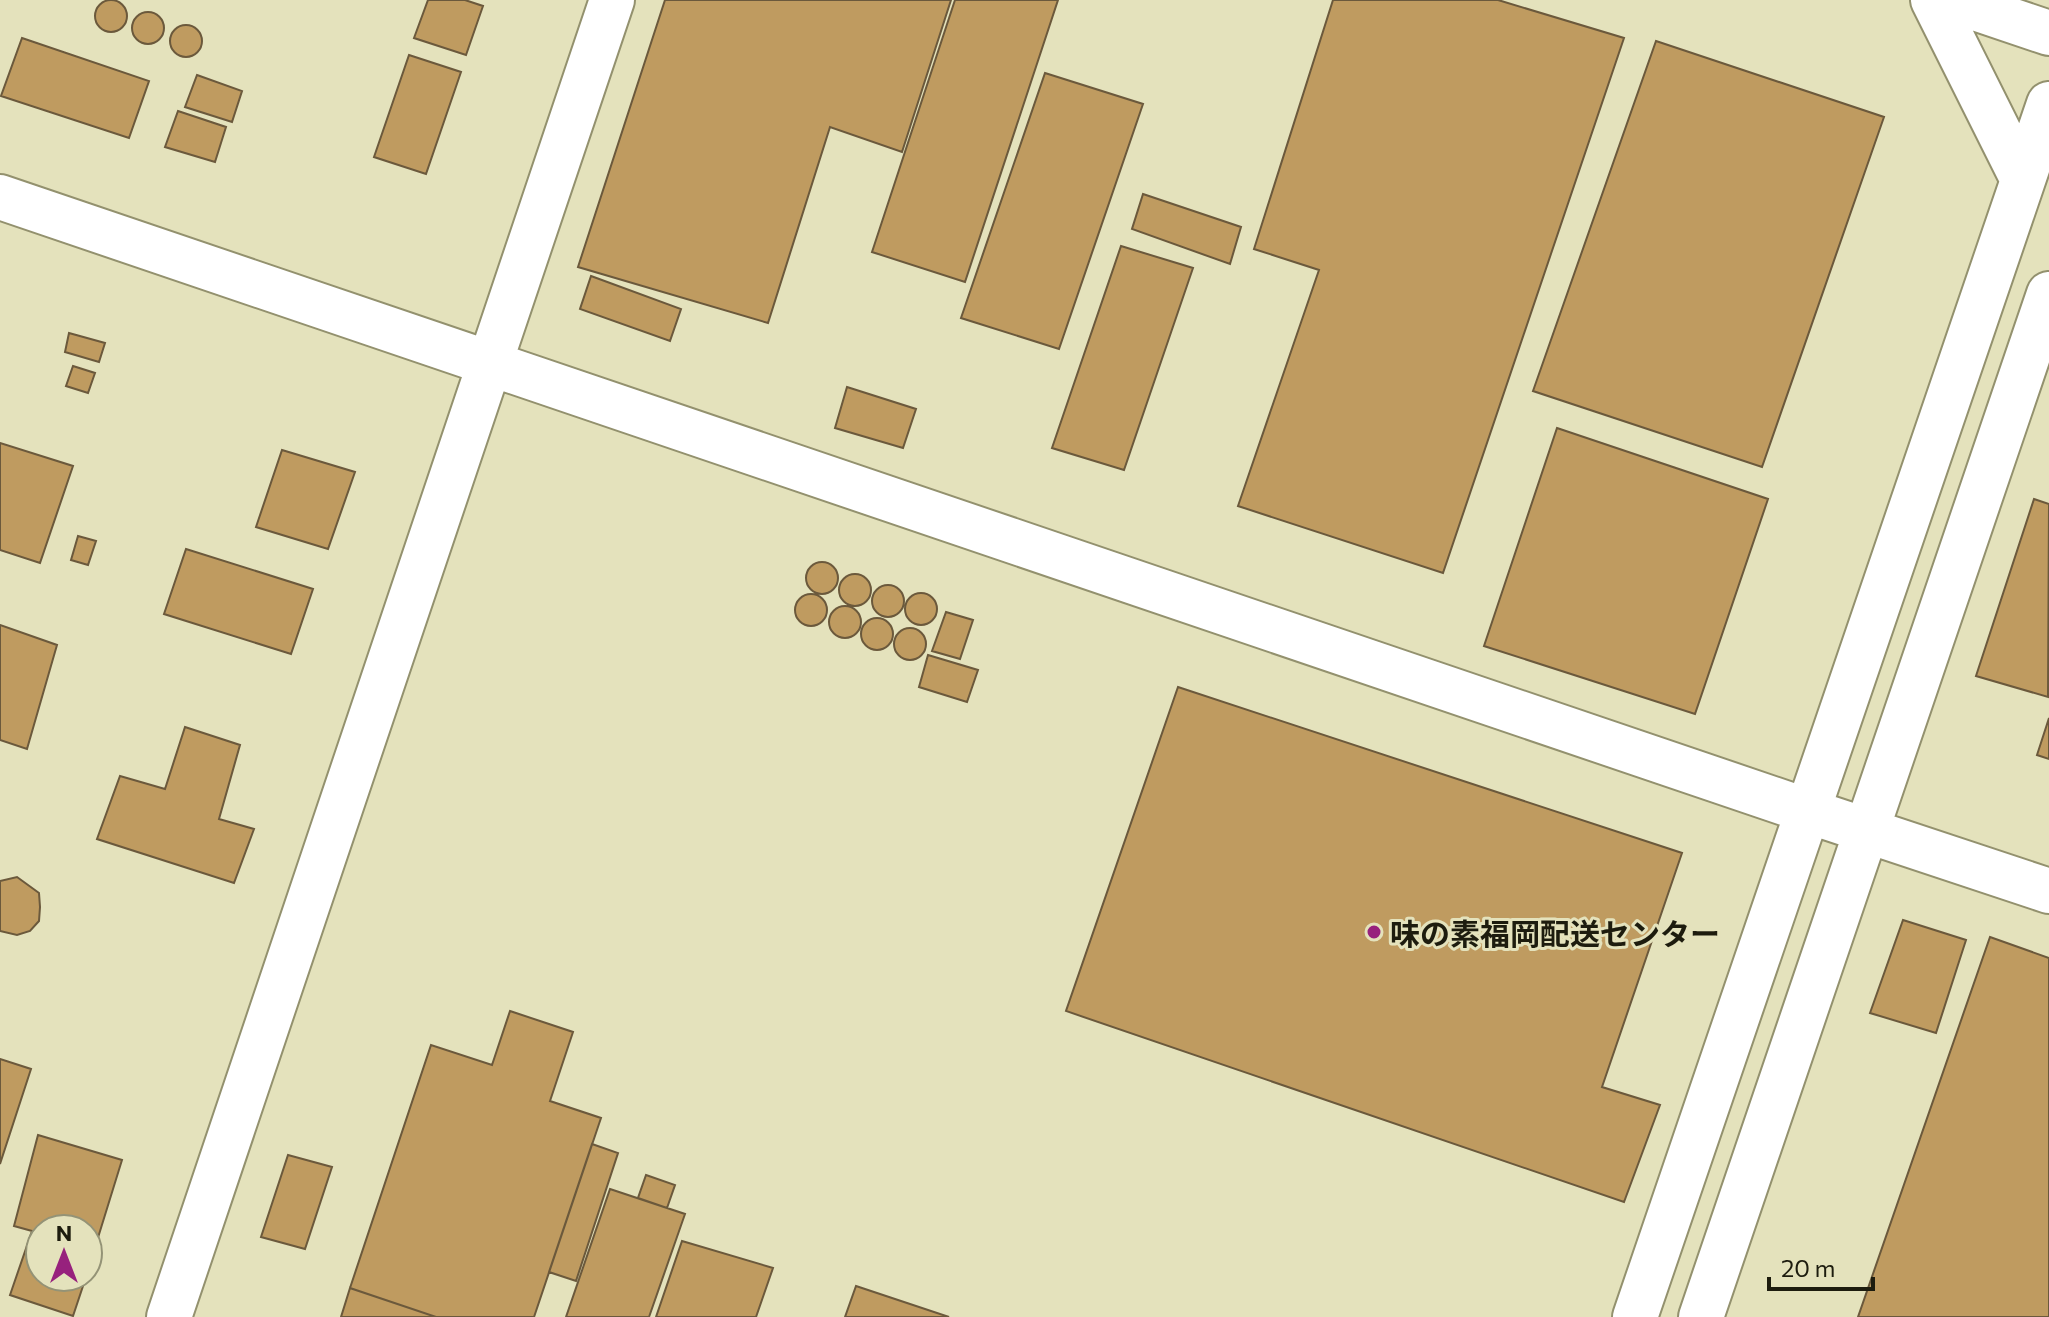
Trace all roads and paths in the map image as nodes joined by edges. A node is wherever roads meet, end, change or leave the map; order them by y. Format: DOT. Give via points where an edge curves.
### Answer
graph roads {
  1 [pos="612,0"];
  2 [pos="1933,0"];
  3 [pos="1951,0"];
  4 [pos="2049,33"];
  5 [pos="2049,104"];
  6 [pos="2023,180"];
  7 [pos="0,197"];
  8 [pos="2049,294"];
  9 [pos="489,361"];
  10 [pos="1808,811"];
  11 [pos="1868,830"];
  12 [pos="2049,891"];
  13 [pos="169,1317"];
  14 [pos="1635,1317"];
  15 [pos="1701,1317"];
  1 -- 9 [label="street"];
  2 -- 6 [label="street"];
  3 -- 4 [label="street"];
  5 -- 6 [label="street"];
  6 -- 10 [label="street"];
  7 -- 9 [label="street"];
  8 -- 11 [label="street"];
  9 -- 10 [label="street"];
  9 -- 13 [label="street"];
  10 -- 11 [label="street"];
  10 -- 14 [label="street"];
  11 -- 12 [label="street"];
  11 -- 15 [label="street"];
}
